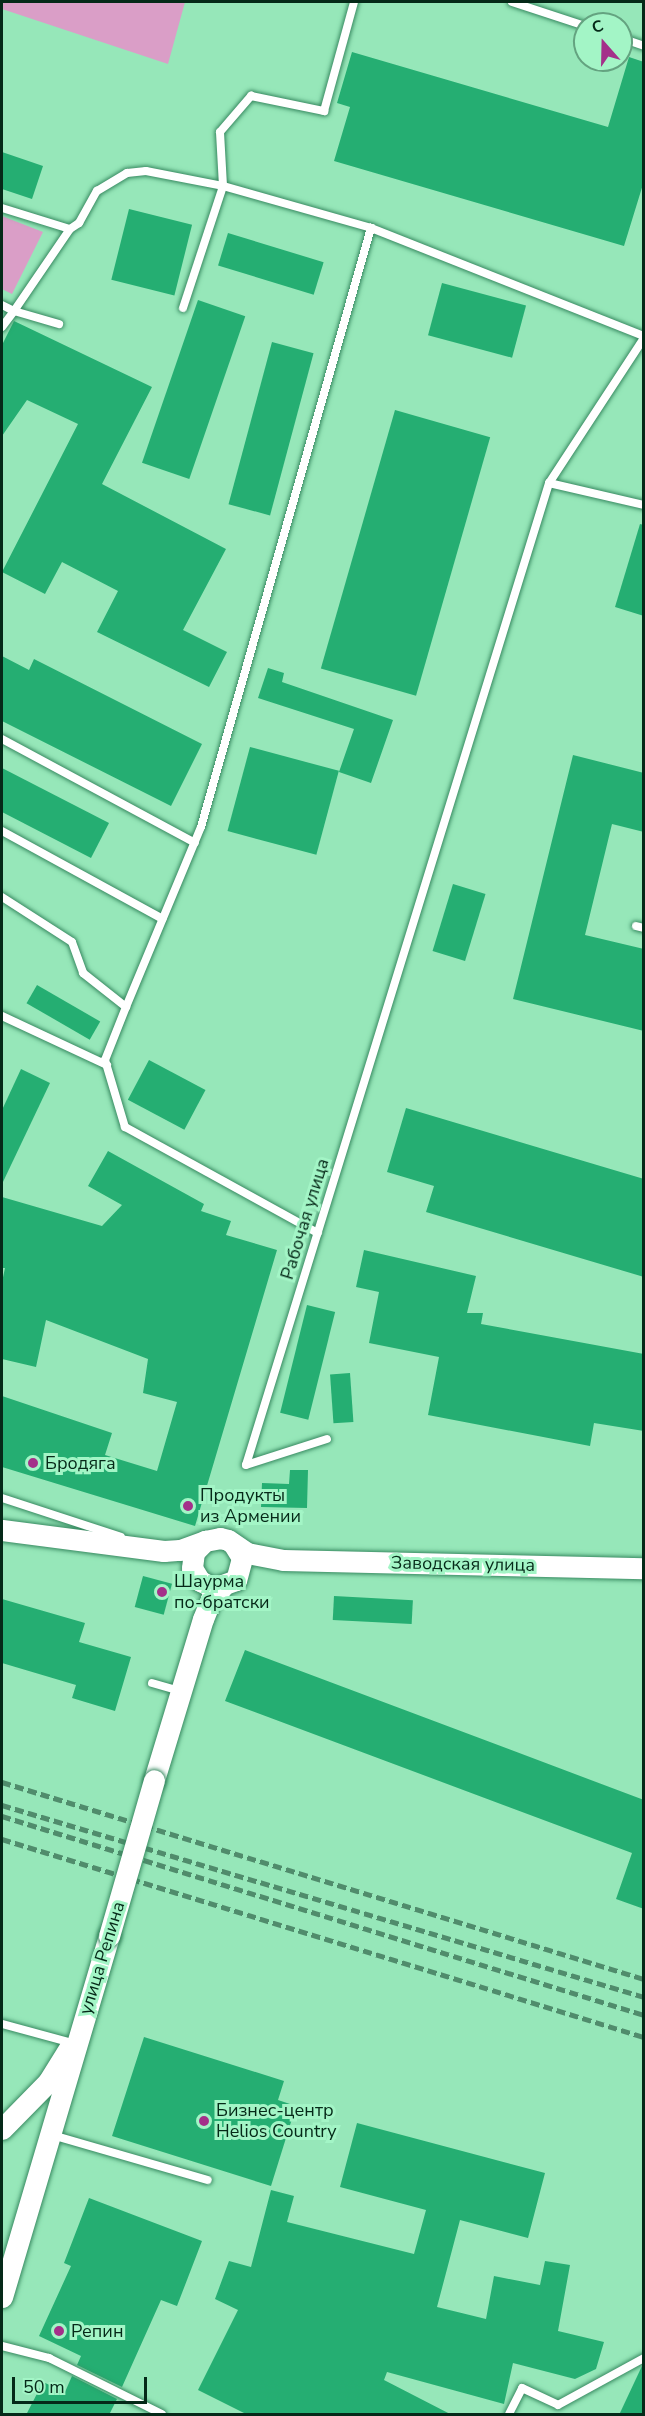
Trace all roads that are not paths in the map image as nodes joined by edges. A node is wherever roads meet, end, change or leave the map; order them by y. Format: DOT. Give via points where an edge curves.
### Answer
graph roads {
  1 [pos="354,2"];
  2 [pos="512,2"];
  3 [pos="573,22"];
  4 [pos="223,186"];
  5 [pos="2,208"];
  6 [pos="370,228"];
  7 [pos="70,229"];
  8 [pos="2,305"];
  9 [pos="183,308"];
  10 [pos="14,311"];
  11 [pos="60,324"];
  12 [pos="2,327"];
  13 [pos="644,337"];
  14 [pos="549,483"];
  15 [pos="644,505"];
  16 [pos="2,739"];
  17 [pos="2,831"];
  18 [pos="195,843"];
  19 [pos="2,897"];
  20 [pos="163,919"];
  21 [pos="126,1007"];
  22 [pos="2,1016"];
  23 [pos="107,1065"];
  24 [pos="318,1233"];
  25 [pos="327,1439"];
  26 [pos="2,1498"];
  27 [pos="2,1530"];
  28 [pos="205,1541"];
  29 [pos="234,1545"];
  30 [pos="154,1549"];
  31 [pos="283,1560"];
  32 [pos="644,1568"];
  33 [pos="197,1578"];
  34 [pos="229,1584"];
  35 [pos="203,1619"];
  36 [pos="152,1683"];
  37 [pos="181,1691"];
  38 [pos="2,2024"];
  39 [pos="77,2034"];
  40 [pos="2,2129"];
  41 [pos="52,2135"];
  42 [pos="208,2180"];
  43 [pos="2,2297"];
  44 [pos="2,2346"];
  45 [pos="644,2358"];
  46 [pos="162,2415"];
  47 [pos="509,2415"];
  1 -- 4 [label="lane" via="324,111 251,96 220,132"];
  2 -- 3 [label="lane"];
  4 -- 6 [label="lane"];
  4 -- 7 [label="lane" via="146,171 127,173 96,191 79,223"];
  4 -- 9 [label="lane"];
  5 -- 7 [label="lane"];
  6 -- 13 [label="lane"];
  6 -- 18 [label="lane"];
  7 -- 10 [label="lane"];
  8 -- 10 [label="lane"];
  10 -- 11 [label="lane"];
  10 -- 12 [label="lane"];
  13 -- 14 [label="lane, Рабочая улица"];
  14 -- 15 [label="lane"];
  14 -- 24 [label="lane, Рабочая улица" via="469,732"];
  16 -- 18 [label="lane"];
  17 -- 20 [label="lane"];
  18 -- 20 [label="lane"];
  19 -- 21 [label="lane" via="72,942 84,973"];
  20 -- 21 [label="lane"];
  21 -- 23 [label="lane"];
  22 -- 23 [label="lane"];
  23 -- 24 [label="lane" via="125,1127"];
  24 -- 25 [label="lane, Рабочая улица" via="246,1465"];
  26 -- 30 [label="lane"];
  27 -- 30 [label="street"];
  28 -- 29 [label="street" via="220,1538"];
  28 -- 30 [label="street" via="180,1550"];
  28 -- 33 [label="street" via="194,1552"];
  29 -- 31 [label="street, Заводская улица" via="264,1558"];
  29 -- 34 [label="street" via="242,1558"];
  30 -- 33 [label="street" via="178,1557"];
  31 -- 32 [label="street, Заводская улица"];
  31 -- 34 [label="street, Заводская улица" via="254,1566"];
  33 -- 34 [label="street"];
  33 -- 35 [label="street, улица Репина" via="205,1601"];
  34 -- 35 [label="street, улица Репина" via="211,1599"];
  35 -- 37 [label="street, улица Репина"];
  36 -- 37 [label="lane"];
  37 -- 39 [label="street, улица Репина, bridge"];
  38 -- 39 [label="lane"];
  39 -- 40 [label="street" via="48,2082"];
  39 -- 41 [label="street, улица Репина"];
  41 -- 42 [label="lane"];
  41 -- 43 [label="street, улица Репина"];
  44 -- 46 [label="lane" via="49,2358"];
  45 -- 47 [label="lane" via="558,2405 522,2388"];
}
